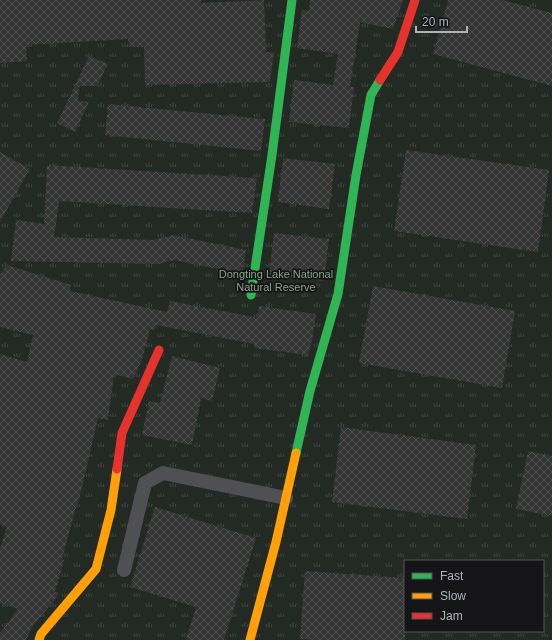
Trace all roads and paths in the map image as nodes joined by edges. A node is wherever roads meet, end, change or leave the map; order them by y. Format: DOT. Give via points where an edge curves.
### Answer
graph roads {
  1 [pos="292,0"];
  2 [pos="415,0"];
  3 [pos="251,295"];
  4 [pos="159,350"];
  5 [pos="286,498"];
  6 [pos="124,570"];
  7 [pos="39,640"];
  8 [pos="250,640"];
  1 -- 3 [label="main road"];
  2 -- 5 [label="main road" via="398,52 371,95 338,294 310,391"];
  4 -- 7 [label="main road" via="122,433 111,510 96,570"];
  5 -- 6 [label="street" via="163,473 145,483"];
  5 -- 8 [label="main road"];
}
